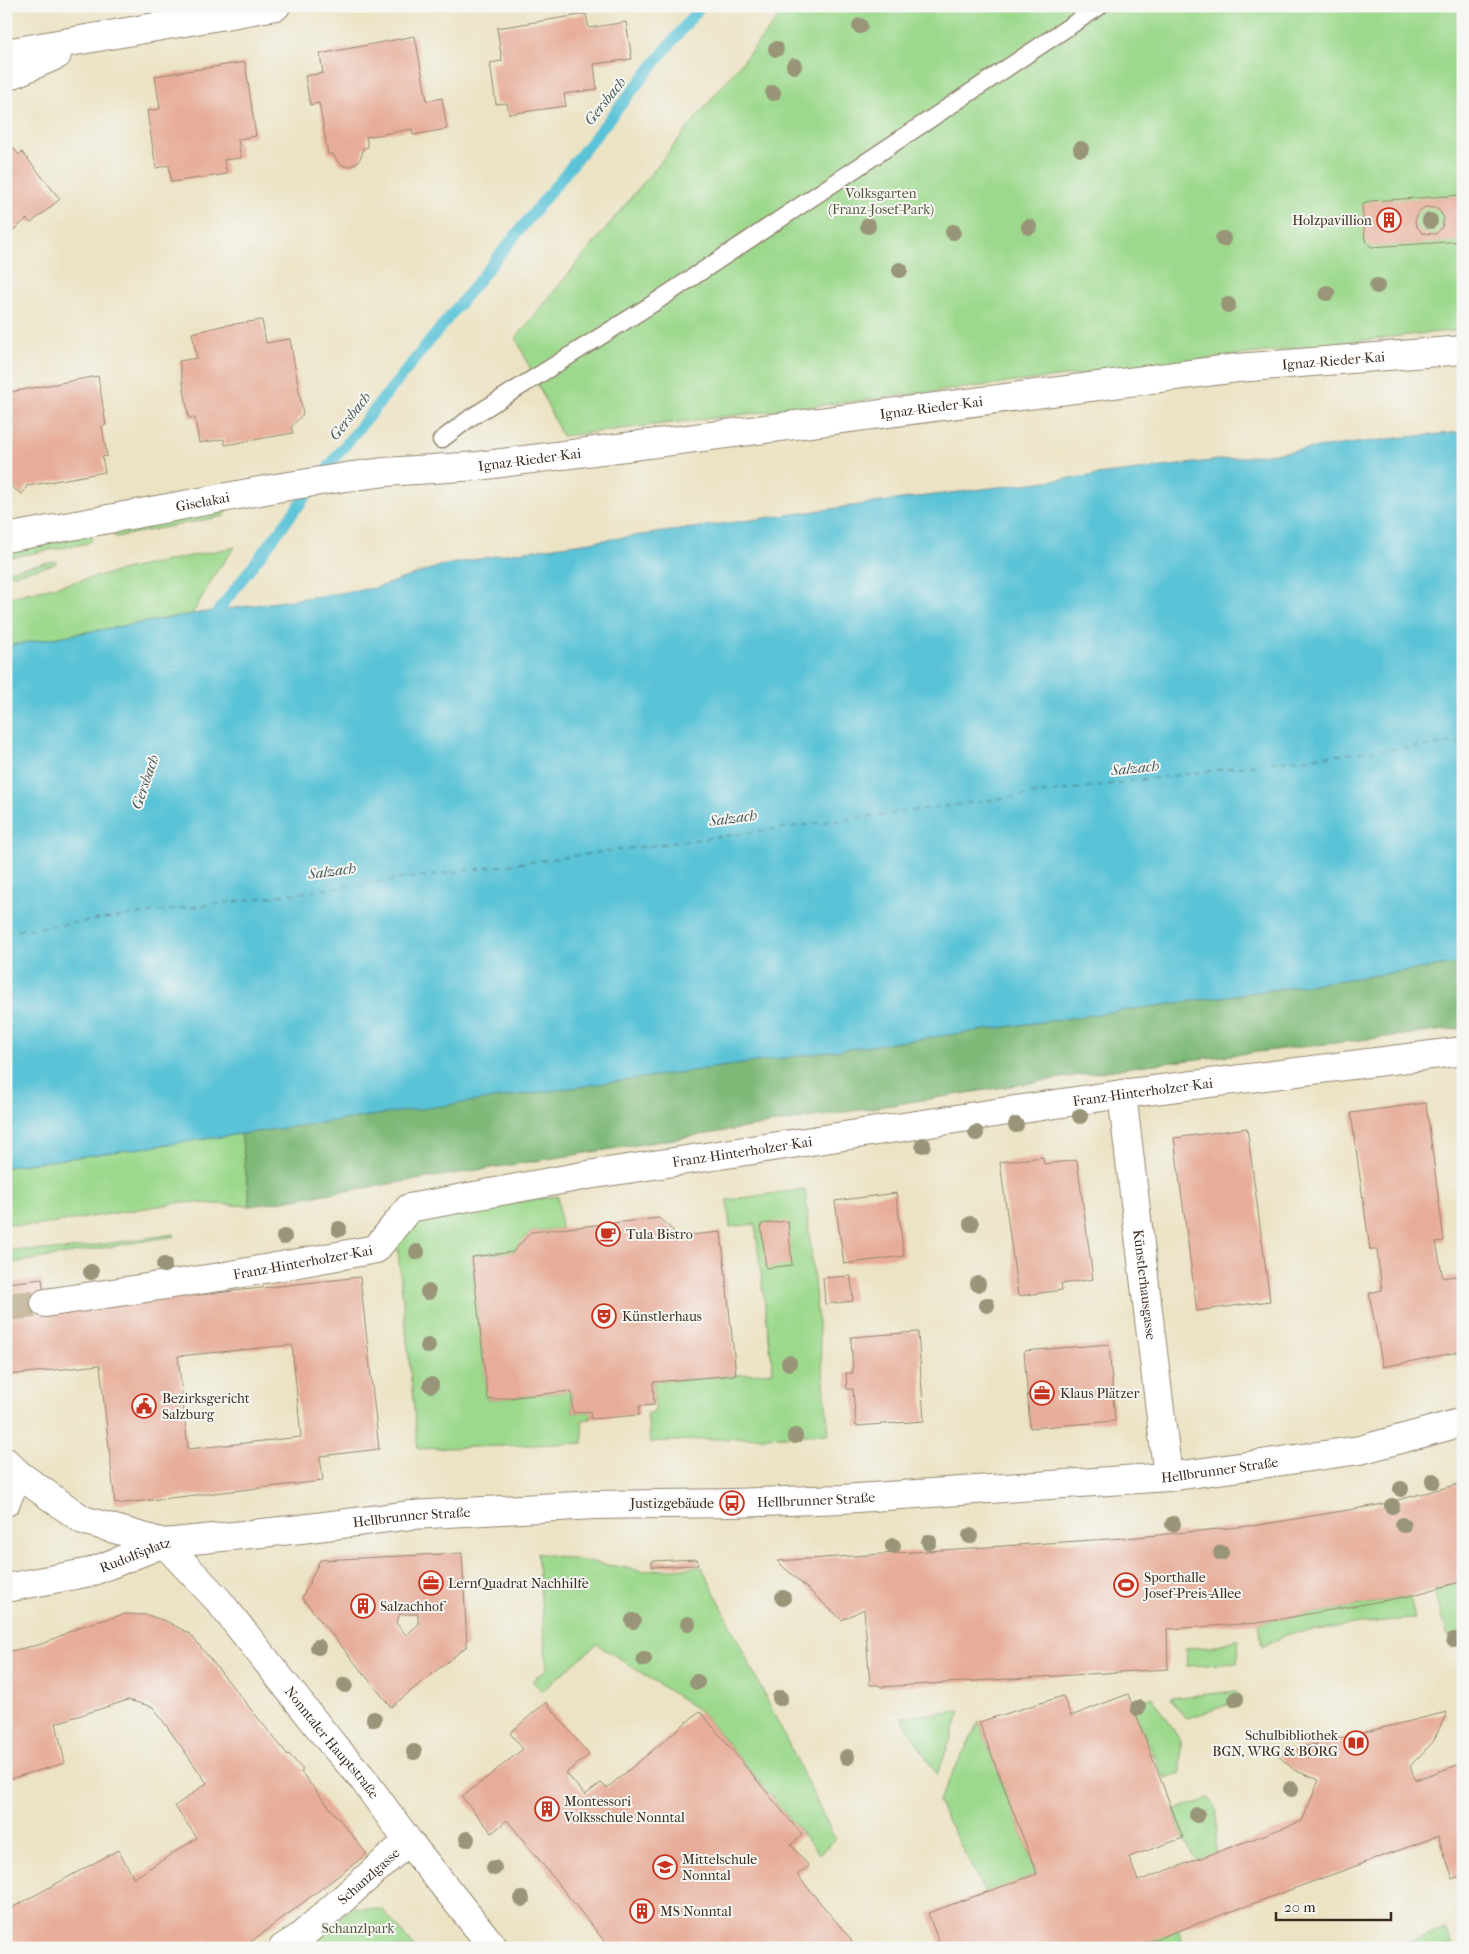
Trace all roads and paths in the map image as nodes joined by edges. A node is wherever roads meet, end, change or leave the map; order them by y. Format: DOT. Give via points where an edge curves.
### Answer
graph roads {
  1 [pos="276,6"];
  2 [pos="1100,6"];
  3 [pos="105,35"];
  4 [pos="6,53"];
  5 [pos="6,77"];
  6 [pos="1463,350"];
  7 [pos="441,440"];
  8 [pos="400,471"];
  9 [pos="6,538"];
  10 [pos="1463,1051"];
  11 [pos="1122,1094"];
  12 [pos="45,1303"];
  13 [pos="1463,1422"];
  14 [pos="12,1468"];
  15 [pos="1168,1477"];
  16 [pos="6,1502"];
  17 [pos="164,1543"];
  18 [pos="6,1588"];
  19 [pos="408,1841"];
  20 [pos="283,1948"];
  21 [pos="494,1948"];
  1 -- 3 [label="street"];
  2 -- 7 [label="lane" via="654,303 478,413"];
  3 -- 4 [label="street"];
  3 -- 5 [label="street"];
  6 -- 8 [label="street, Ignaz-Rieder-Kai" via="1237,368 504,463"];
  8 -- 9 [label="street, Giselakai" via="276,488"];
  10 -- 11 [label="street, Franz-Hinterholzer-Kai"];
  11 -- 12 [label="street, Franz-Hinterholzer-Kai" via="588,1175 409,1208 376,1249 220,1277"];
  11 -- 15 [label="street, Künstlerhausgasse"];
  13 -- 15 [label="street, Hellbrunner Straße" via="1360,1450"];
  14 -- 16 [label="street, Rudolfsplatz"];
  14 -- 17 [label="street, Rudolfsplatz" via="83,1520"];
  15 -- 17 [label="street, Hellbrunner Straße" via="832,1499 595,1505 411,1515"];
  17 -- 18 [label="street, Rudolfsplatz" via="91,1572"];
  17 -- 19 [label="street, Nonntaler Hauptstraße" via="218,1600 360,1775"];
  19 -- 20 [label="street, Schanzlgasse" via="300,1938"];
  19 -- 21 [label="street, Nonntaler Hauptstraße"];
}
